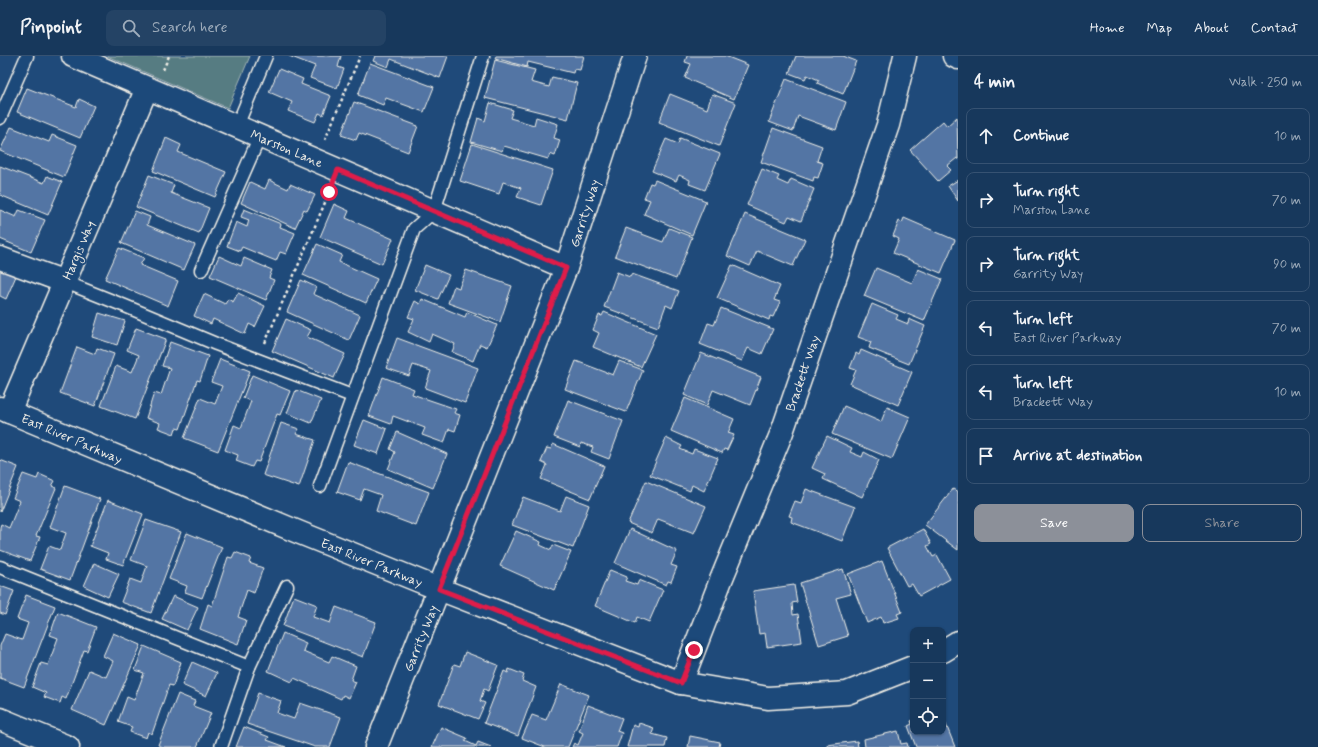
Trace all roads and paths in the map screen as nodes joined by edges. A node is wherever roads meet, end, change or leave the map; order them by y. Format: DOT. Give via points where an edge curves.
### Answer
graph roads {
  1 [pos="27,56"];
  2 [pos="73,56"];
  3 [pos="266,56"];
  4 [pos="360,56"];
  5 [pos="483,56"];
  6 [pos="635,56"];
  7 [pos="905,56"];
  8 [pos="954,56"];
  9 [pos="958,58"];
  10 [pos="147,88"];
  11 [pos="0,118"];
  12 [pos="237,126"];
  13 [pos="260,136"];
  14 [pos="316,160"];
  15 [pos="338,170"];
  16 [pos="434,211"];
  17 [pos="0,258"];
  18 [pos="566,268"];
  19 [pos="201,270"];
  20 [pos="65,282"];
  21 [pos="258,360"];
  22 [pos="352,396"];
  23 [pos="4,410"];
  24 [pos="320,486"];
  25 [pos="0,567"];
  26 [pos="287,586"];
  27 [pos="439,589"];
  28 [pos="958,642"];
  29 [pos="946,649"];
  30 [pos="249,667"];
  31 [pos="910,668"];
  32 [pos="681,683"];
  33 [pos="0,719"];
  34 [pos="68,747"];
  35 [pos="221,747"];
  36 [pos="376,747"];
  1 -- 11 [label="lane"];
  2 -- 10 [label="street, Marston Lane"];
  3 -- 12 [label="lane"];
  4 -- 14 [label="path"];
  5 -- 16 [label="lane"];
  6 -- 18 [label="street, Garrity Way"];
  7 -- 32 [label="street, Brackett Way" via="888,125 784,425"];
  8 -- 9 [label="street"];
  10 -- 12 [label="street, Marston Lane"];
  10 -- 20 [label="street, Hargis Way"];
  12 -- 13 [label="street, Marston Lane"];
  13 -- 14 [label="street, Marston Lane"];
  13 -- 19 [label="lane"];
  14 -- 15 [label="street, Marston Lane"];
  15 -- 16 [label="street, Marston Lane"];
  15 -- 21 [label="path"];
  16 -- 18 [label="street, Marston Lane"];
  16 -- 22 [label="lane" via="414,228"];
  17 -- 20 [label="street"];
  18 -- 27 [label="street, Garrity Way"];
  20 -- 21 [label="lane"];
  20 -- 23 [label="street, Hargis Way" via="20,383"];
  21 -- 22 [label="lane"];
  22 -- 24 [label="lane"];
  23 -- 27 [label="street, East River Parkway"];
  25 -- 30 [label="lane"];
  26 -- 30 [label="lane"];
  27 -- 32 [label="street, East River Parkway"];
  27 -- 36 [label="street, Garrity Way"];
  28 -- 29 [label="street"];
  30 -- 35 [label="lane"];
  31 -- 32 [label="street, East River Parkway" via="847,693 768,698"];
  33 -- 34 [label="street"];
}
